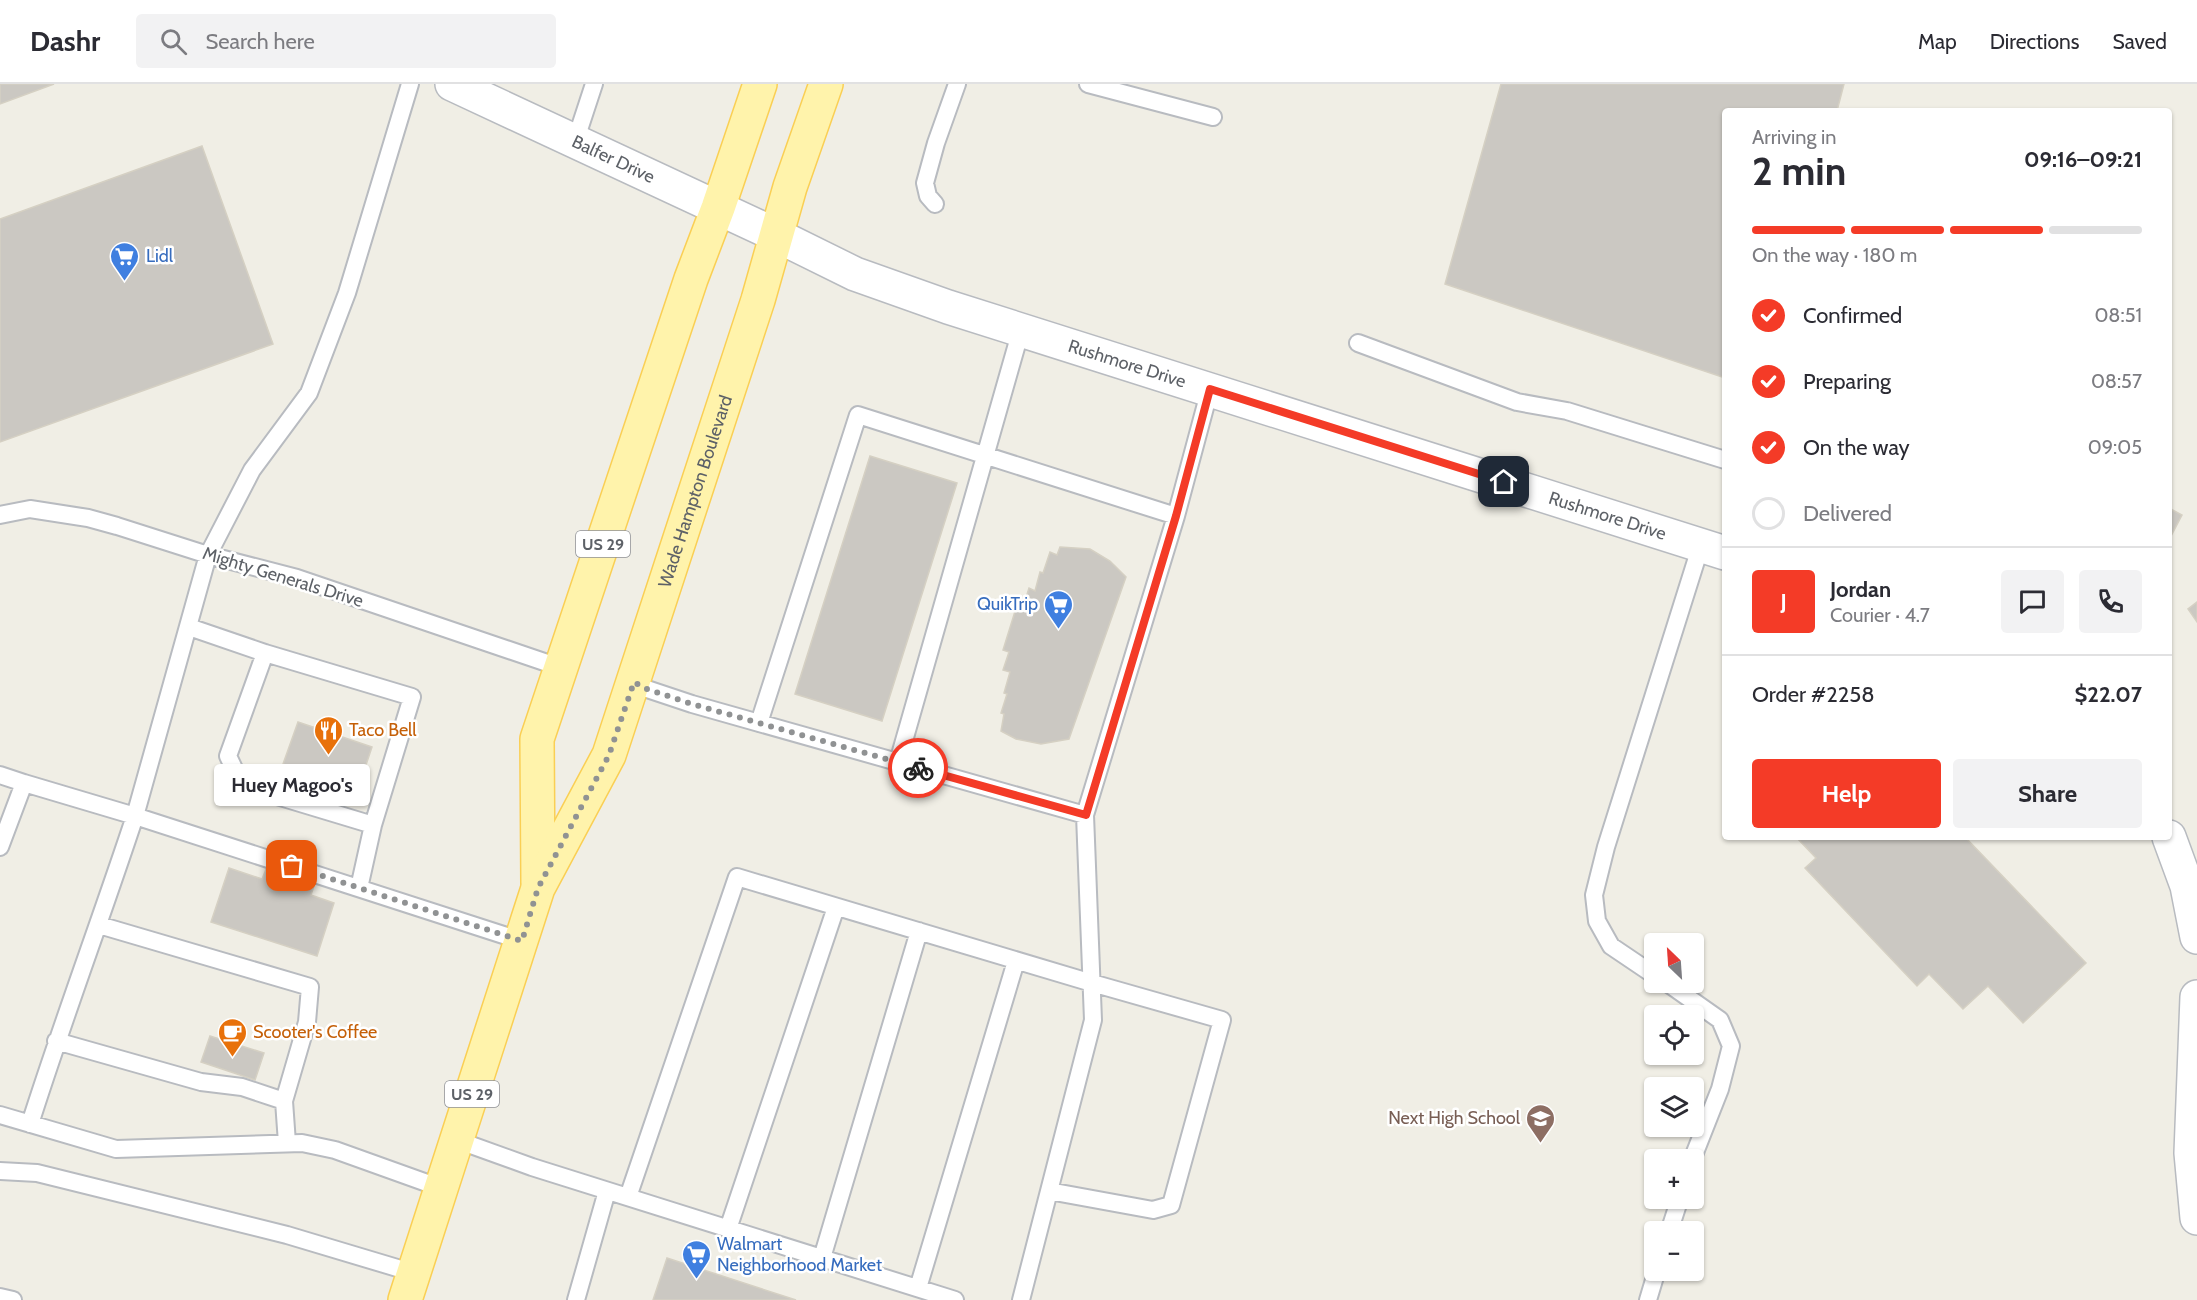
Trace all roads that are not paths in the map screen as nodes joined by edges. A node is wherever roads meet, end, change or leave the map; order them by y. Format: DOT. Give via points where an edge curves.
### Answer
graph roads {
  1 [pos="410,84"];
  2 [pos="452,84"];
  3 [pos="594,84"];
  4 [pos="760,84"];
  5 [pos="826,84"];
  6 [pos="957,84"];
  7 [pos="1088,84"];
  8 [pos="1213,117"];
  9 [pos="575,142"];
  10 [pos="935,204"];
  11 [pos="718,208"];
  12 [pos="776,235"];
  13 [pos="1021,330"];
  14 [pos="1358,343"];
  15 [pos="1210,389"];
  16 [pos="987,456"];
  17 [pos="1722,459"];
  18 [pos="0,515"];
  19 [pos="1176,516"];
  20 [pos="1713,549"];
  21 [pos="208,555"];
  22 [pos="189,627"];
  23 [pos="265,653"];
  24 [pos="562,668"];
  25 [pos="634,682"];
  26 [pos="759,723"];
  27 [pos="898,762"];
  28 [pos="0,775"];
  29 [pos="24,783"];
  30 [pos="1086,815"];
  31 [pos="135,816"];
  32 [pos="373,825"];
  33 [pos="2170,840"];
  34 [pos="0,847"];
  35 [pos="359,888"];
  36 [pos="538,888"];
  37 [pos="836,907"];
  38 [pos="99,925"];
  39 [pos="919,931"];
  40 [pos="2197,937"];
  41 [pos="522,941"];
  42 [pos="1016,961"];
  43 [pos="1644,968"];
  44 [pos="1092,983"];
  45 [pos="1682,993"];
  46 [pos="2197,997"];
  47 [pos="56,1041"];
  48 [pos="284,1101"];
  49 [pos="0,1115"];
  50 [pos="30,1124"];
  51 [pos="457,1140"];
  52 [pos="287,1143"];
  53 [pos="1696,1149"];
  54 [pos="0,1170"];
  55 [pos="441,1188"];
  56 [pos="607,1191"];
  57 [pos="1049,1191"];
  58 [pos="628,1197"];
  59 [pos="2197,1218"];
  60 [pos="728,1229"];
  61 [pos="822,1258"];
  62 [pos="1654,1281"];
  63 [pos="410,1287"];
  64 [pos="918,1288"];
  65 [pos="0,1297"];
  66 [pos="13,1300"];
  67 [pos="576,1300"];
  68 [pos="955,1300"];
  69 [pos="1021,1300"];
  70 [pos="1648,1300"];
  1 -- 21 [label="lane" via="348,292 309,393 252,470"];
  2 -- 9 [label="street, Balfer Drive"];
  3 -- 9 [label="lane"];
  4 -- 11 [label="main road, Wade Hampton Boulevard / US 29"];
  5 -- 12 [label="main road, Wade Hampton Boulevard / US 29"];
  6 -- 10 [label="lane" via="925,183 927,196"];
  7 -- 8 [label="lane"];
  9 -- 11 [label="street, Balfer Drive"];
  11 -- 12 [label="street, Balfer Drive"];
  11 -- 24 [label="main road, Wade Hampton Boulevard / US 29"];
  12 -- 13 [label="street, Rushmore Drive" via="855,274"];
  12 -- 25 [label="main road, Wade Hampton Boulevard / US 29"];
  13 -- 15 [label="street, Rushmore Drive"];
  13 -- 16 [label="lane"];
  14 -- 17 [label="lane" via="1517,402 1567,411"];
  15 -- 19 [label="lane"];
  15 -- 20 [label="street, Rushmore Drive"];
  16 -- 19 [label="lane"];
  16 -- 26 [label="lane" via="858,415"];
  16 -- 27 [label="lane"];
  18 -- 21 [label="lane, Mighty Generals Drive" via="30,509 88,518"];
  19 -- 30 [label="lane"];
  20 -- 43 [label="lane" via="1606,847 1594,895 1597,921 1611,946"];
  21 -- 22 [label="lane"];
  21 -- 24 [label="lane, Mighty Generals Drive" via="297,578"];
  22 -- 23 [label="lane"];
  22 -- 31 [label="lane"];
  23 -- 32 [label="lane" via="228,756 237,775 257,790"];
  23 -- 32 [label="lane" via="412,697"];
  24 -- 36 [label="main road, Wade Hampton Boulevard / US 29" via="537,739"];
  25 -- 26 [label="lane"];
  25 -- 36 [label="main road, Wade Hampton Boulevard / US 29" via="609,755"];
  26 -- 27 [label="lane"];
  27 -- 30 [label="lane"];
  28 -- 29 [label="lane"];
  29 -- 31 [label="lane"];
  29 -- 34 [label="lane"];
  30 -- 44 [label="lane"];
  31 -- 35 [label="lane"];
  31 -- 38 [label="lane"];
  32 -- 35 [label="lane"];
  33 -- 40 [label="street" via="2187,886"];
  35 -- 41 [label="lane"];
  36 -- 41 [label="main road, Wade Hampton Boulevard / US 29"];
  37 -- 39 [label="lane"];
  37 -- 58 [label="lane" via="737,877"];
  37 -- 60 [label="lane"];
  38 -- 47 [label="lane"];
  38 -- 48 [label="lane" via="310,987 307,1022"];
  39 -- 42 [label="lane"];
  39 -- 61 [label="lane"];
  41 -- 51 [label="main road, Wade Hampton Boulevard / US 29"];
  42 -- 44 [label="lane"];
  42 -- 64 [label="lane"];
  44 -- 57 [label="lane" via="1093,1020"];
  44 -- 57 [label="lane" via="1221,1020 1171,1205 1153,1210"];
  45 -- 53 [label="lane" via="1720,1020 1731,1046 1720,1089"];
  46 -- 59 [label="street" via="2191,1153"];
  47 -- 48 [label="lane"];
  47 -- 50 [label="lane"];
  48 -- 52 [label="lane"];
  49 -- 50 [label="lane"];
  50 -- 52 [label="lane" via="116,1149"];
  51 -- 55 [label="main road, Wade Hampton Boulevard / US 29"];
  51 -- 56 [label="lane"];
  52 -- 55 [label="lane" via="335,1150"];
  54 -- 63 [label="lane" via="37,1173 287,1235"];
  55 -- 63 [label="main road, Wade Hampton Boulevard / US 29"];
  56 -- 58 [label="lane"];
  56 -- 67 [label="lane"];
  57 -- 69 [label="lane"];
  58 -- 60 [label="lane"];
  60 -- 61 [label="lane"];
  61 -- 64 [label="lane"];
  62 -- 70 [label="lane"];
  64 -- 68 [label="lane"];
  65 -- 66 [label="lane"];
}
